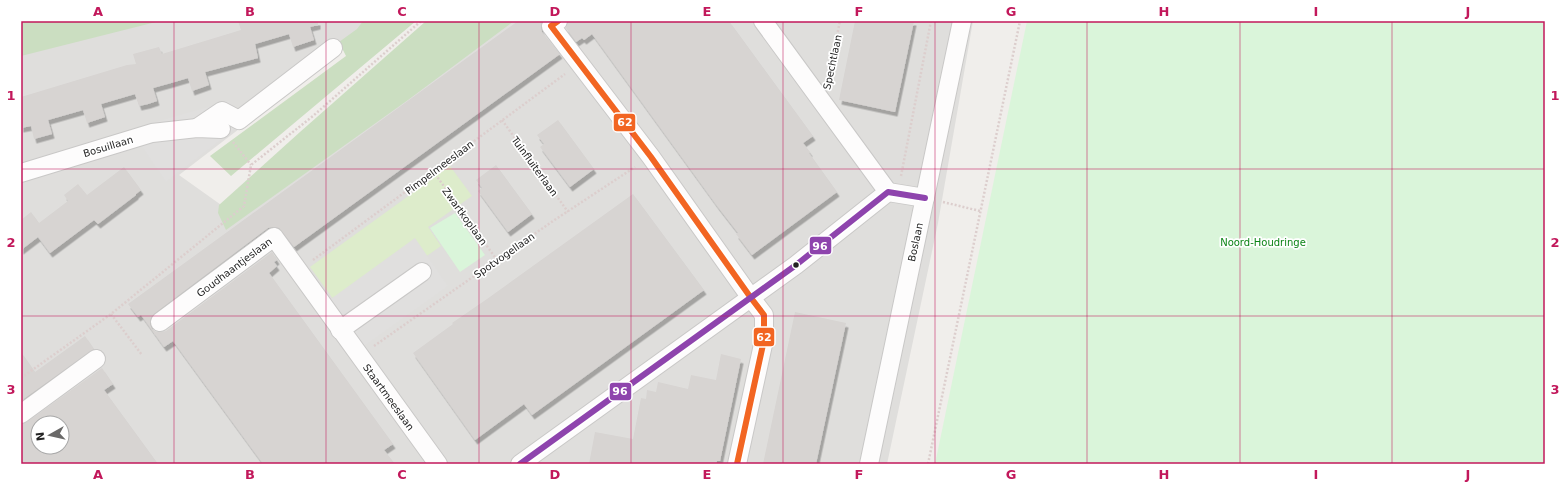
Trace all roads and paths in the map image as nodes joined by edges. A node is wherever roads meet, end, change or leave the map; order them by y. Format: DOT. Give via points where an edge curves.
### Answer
graph roads {
  1 [pos="421,21"];
  2 [pos="558,21"];
  3 [pos="763,21"];
  4 [pos="840,21"];
  5 [pos="931,21"];
  6 [pos="962,21"];
  7 [pos="1020,21"];
  8 [pos="333,48"];
  9 [pos="579,63"];
  10 [pos="823,103"];
  11 [pos="502,120"];
  12 [pos="196,128"];
  13 [pos="222,129"];
  14 [pos="651,157"];
  15 [pos="251,165"];
  16 [pos="433,171"];
  17 [pos="21,172"];
  18 [pos="892,193"];
  19 [pos="925,198"];
  20 [pos="942,202"];
  21 [pos="980,211"];
  22 [pos="568,212"];
  23 [pos="497,260"];
  24 [pos="298,271"];
  25 [pos="422,272"];
  26 [pos="750,298"];
  27 [pos="111,314"];
  28 [pos="160,322"];
  29 [pos="340,330"];
  30 [pos="142,355"];
  31 [pos="359,356"];
  32 [pos="96,358"];
  33 [pos="21,378"];
  34 [pos="21,414"];
  35 [pos="438,464"];
  36 [pos="520,464"];
  37 [pos="736,464"];
  38 [pos="869,464"];
  39 [pos="928,464"];
  1 -- 15 [label="path" via="313,116"];
  2 -- 9 [label="street" via="551,26"];
  3 -- 10 [label="street"];
  4 -- 10 [label="path, Spechtlaan"];
  5 -- 18 [label="path"];
  6 -- 19 [label="street, Boslaan"];
  7 -- 21 [label="path"];
  8 -- 12 [label="street, Bosuillaan" via="239,120 222,111"];
  9 -- 11 [label="path, Pimpelmeeslaan"];
  9 -- 14 [label="street"];
  10 -- 18 [label="street"];
  11 -- 16 [label="path, Pimpelmeeslaan"];
  11 -- 22 [label="path, Tuinfluiterlaan"];
  12 -- 13 [label="street, Bosuillaan"];
  12 -- 17 [label="street, Bosuillaan" via="152,133"];
  13 -- 15 [label="path"];
  14 -- 22 [label="path, Spotvogellaan"];
  14 -- 26 [label="street"];
  15 -- 27 [label="path" via="244,206"];
  16 -- 23 [label="path, Zwartkoplaan"];
  16 -- 24 [label="path, Pimpelmeeslaan"];
  18 -- 19 [label="street"];
  18 -- 26 [label="street"];
  19 -- 38 [label="street, Boslaan"];
  20 -- 21 [label="path"];
  21 -- 39 [label="path"];
  22 -- 23 [label="path, Spotvogellaan"];
  23 -- 31 [label="path, Spotvogellaan"];
  24 -- 28 [label="street, Goudhaantjeslaan" via="274,237"];
  24 -- 29 [label="street, Goudhaantjeslaan"];
  25 -- 29 [label="street"];
  26 -- 36 [label="street"];
  26 -- 37 [label="street" via="764,315 764,340"];
  27 -- 30 [label="path"];
  27 -- 33 [label="path"];
  29 -- 31 [label="street, Staartmeeslaan"];
  31 -- 35 [label="street, Staartmeeslaan"];
  32 -- 34 [label="street"];
}
